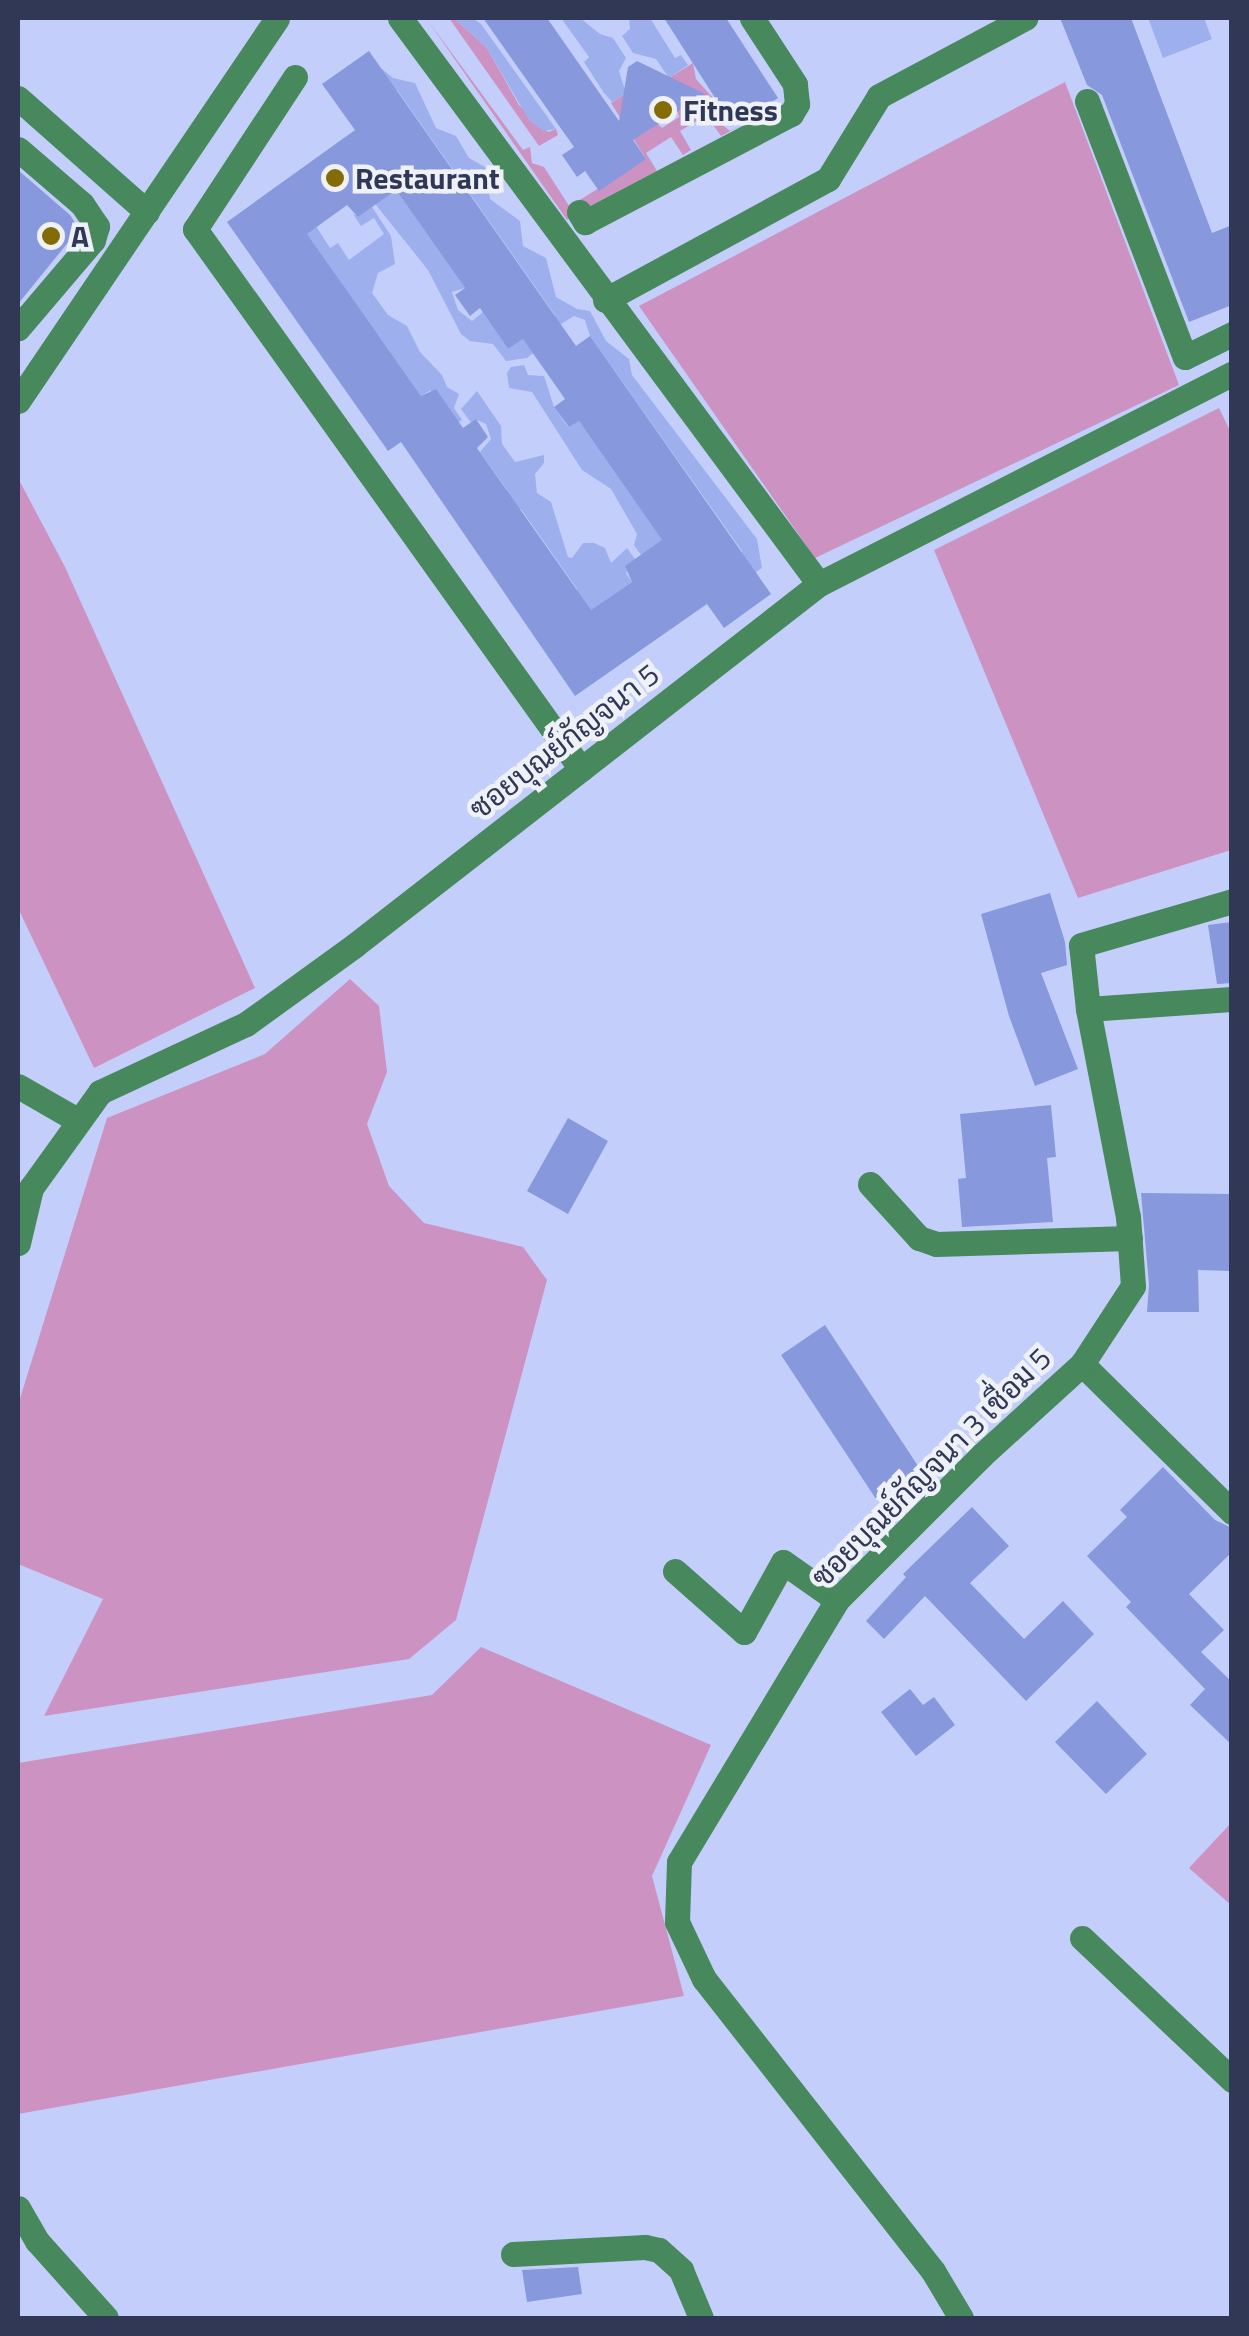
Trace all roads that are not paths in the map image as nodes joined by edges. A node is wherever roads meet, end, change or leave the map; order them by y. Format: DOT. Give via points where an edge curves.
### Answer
graph roads {
  1 [pos="277,18"];
  2 [pos="400,18"];
  3 [pos="752,18"];
  4 [pos="1025,18"];
  5 [pos="295,77"];
  6 [pos="18,98"];
  7 [pos="1087,101"];
  8 [pos="18,149"];
  9 [pos="147,212"];
  10 [pos="560,238"];
  11 [pos="61,276"];
  12 [pos="88,299"];
  13 [pos="605,300"];
  14 [pos="18,328"];
  15 [pos="1232,334"];
  16 [pos="1231,377"];
  17 [pos="18,400"];
  18 [pos="819,584"];
  19 [pos="581,769"];
  20 [pos="1232,900"];
  21 [pos="1232,998"];
  22 [pos="1088,1009"];
  23 [pos="18,1086"];
  24 [pos="79,1122"];
  25 [pos="870,1184"];
  26 [pos="1130,1238"];
  27 [pos="18,1243"];
  28 [pos="1082,1364"];
  29 [pos="1232,1512"];
  30 [pos="675,1571"];
  31 [pos="836,1600"];
  32 [pos="1082,1938"];
  33 [pos="1232,2080"];
  34 [pos="18,2208"];
  35 [pos="513,2254"];
  36 [pos="106,2318"];
  37 [pos="701,2318"];
  38 [pos="962,2318"];
  1 -- 9 [label="street"];
  2 -- 10 [label="street"];
  3 -- 10 [label="street" via="794,84 791,114 582,217"];
  4 -- 13 [label="street" via="879,96 828,179"];
  5 -- 19 [label="street" via="196,229"];
  6 -- 9 [label="street"];
  7 -- 15 [label="street" via="1184,357"];
  8 -- 11 [label="street" via="82,204 97,226"];
  9 -- 12 [label="street"];
  10 -- 13 [label="street"];
  11 -- 12 [label="street"];
  11 -- 14 [label="street"];
  12 -- 17 [label="street"];
  13 -- 18 [label="street"];
  16 -- 18 [label="street, ซอยบุณย์กัญจนา 5"];
  18 -- 19 [label="street, ซอยบุณย์กัญจนา 5"];
  19 -- 24 [label="street, ซอยบุณย์กัญจนา 5" via="246,1024 100,1092"];
  20 -- 22 [label="street, ซอยบุณย์กัญจนา 3 เชื่อม 5" via="1081,945"];
  21 -- 22 [label="street"];
  22 -- 26 [label="street, ซอยบุณย์กัญจนา 3 เชื่อม 5"];
  23 -- 24 [label="street"];
  24 -- 27 [label="street, ซอยบุณย์กัญจนา 5" via="31,1188"];
  25 -- 26 [label="street" via="920,1238 936,1244"];
  26 -- 28 [label="street, ซอยบุณย์กัญจนา 3 เชื่อม 5" via="1133,1286"];
  28 -- 29 [label="street"];
  28 -- 31 [label="street, ซอยบุณย์กัญจนา 3 เชื่อม 5"];
  30 -- 31 [label="street" via="744,1632 783,1562"];
  31 -- 38 [label="street, ซอยบุณย์กัญจนา 3 เชื่อม 5" via="679,1862 677,1922 704,1978"];
  32 -- 33 [label="street"];
  34 -- 36 [label="street" via="37,2241"];
  35 -- 37 [label="street" via="659,2250 682,2270"];
}
